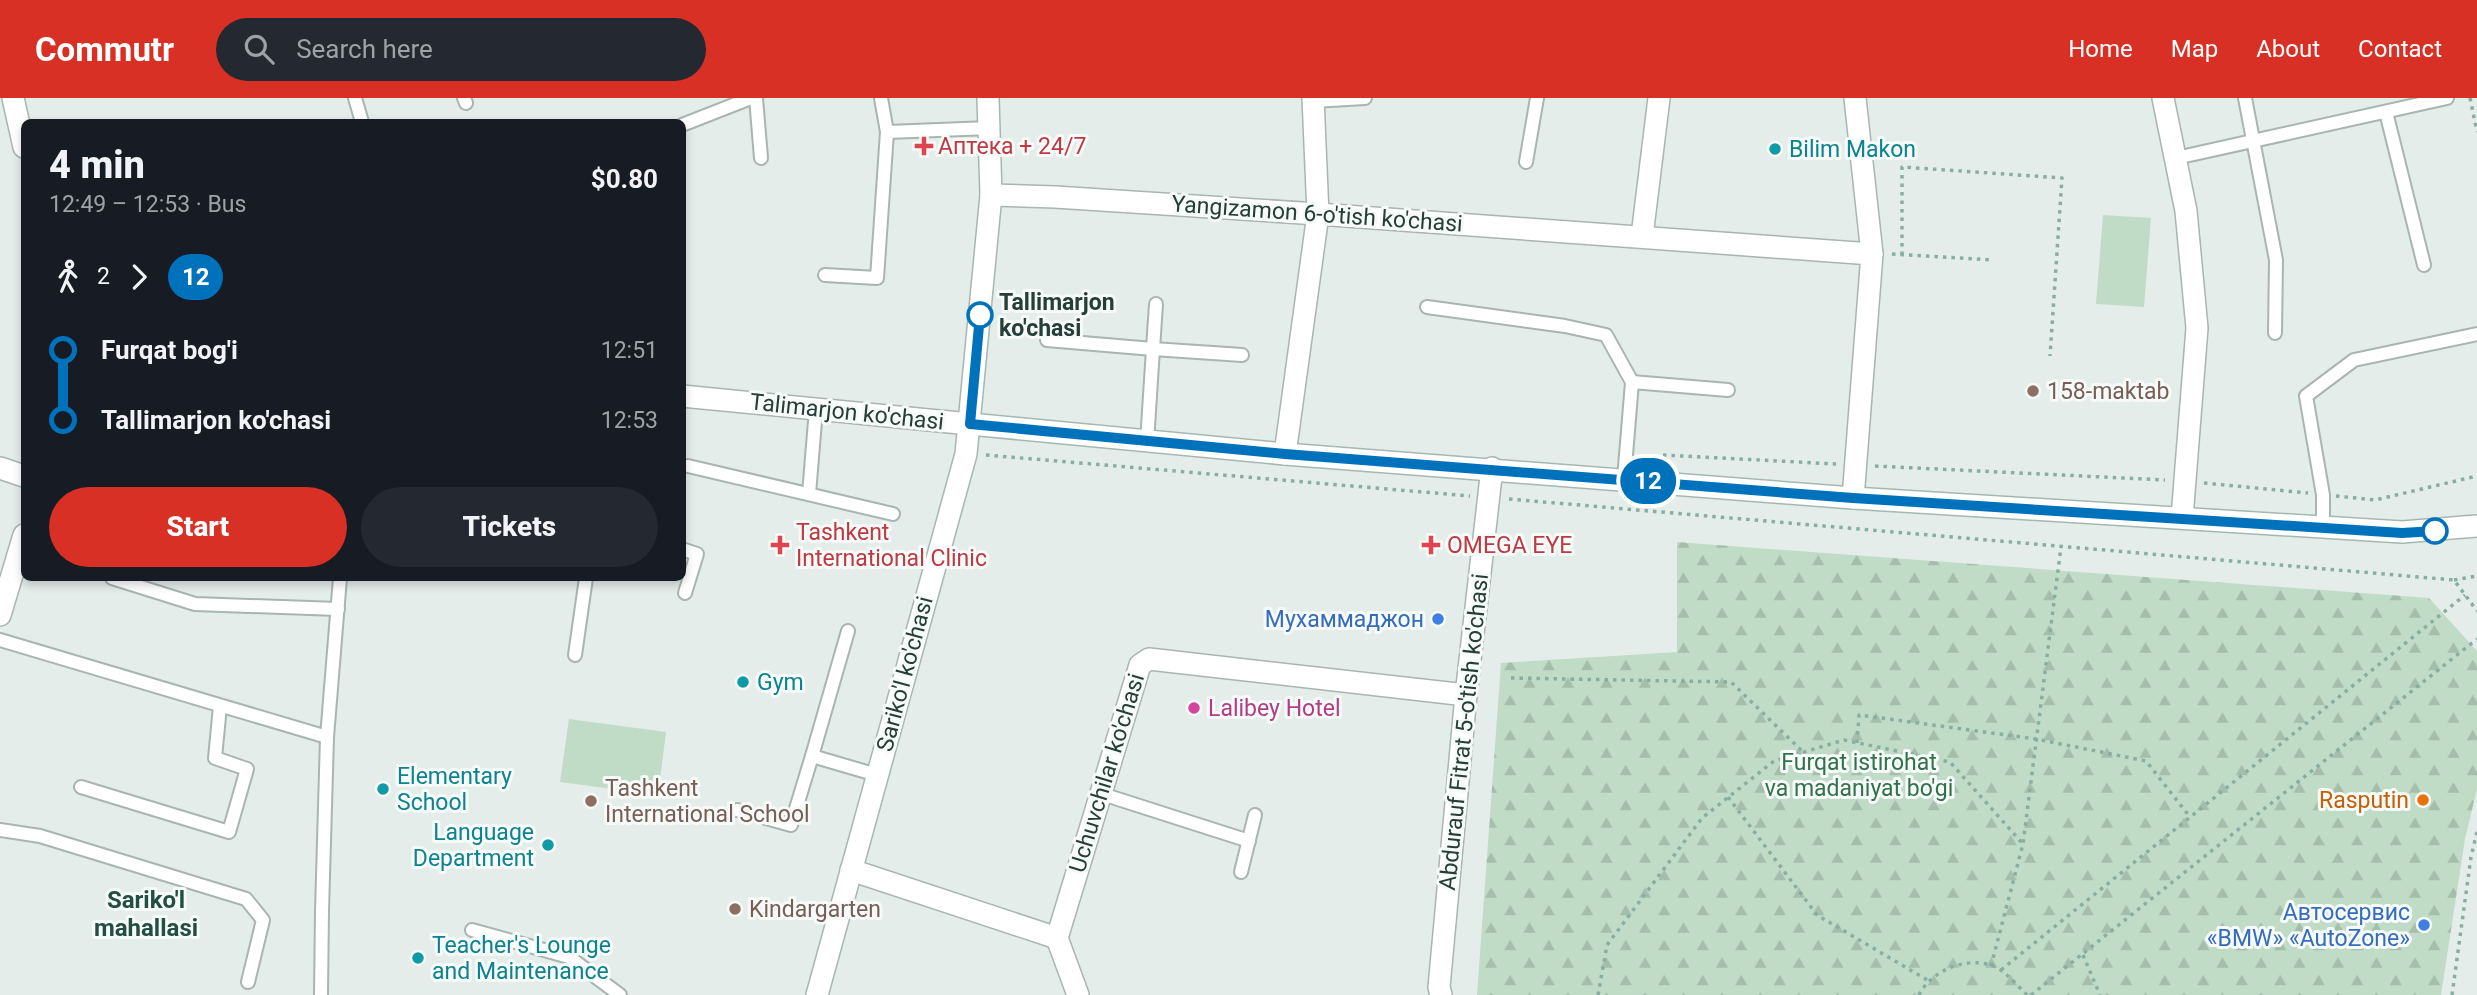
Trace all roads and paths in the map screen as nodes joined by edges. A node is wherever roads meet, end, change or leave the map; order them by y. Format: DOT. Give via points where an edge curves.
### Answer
graph roads {
  1 [pos="355,98"];
  2 [pos="753,98"];
  3 [pos="881,98"];
  4 [pos="988,98"];
  5 [pos="1364,98"];
  6 [pos="1536,98"];
  7 [pos="1659,98"];
  8 [pos="1855,98"];
  9 [pos="2163,98"];
  10 [pos="2245,98"];
  11 [pos="2447,98"];
  12 [pos="2470,98"];
  13 [pos="1313,99"];
  14 [pos="2386,112"];
  15 [pos="10,114"];
  16 [pos="361,119"];
  17 [pos="686,123"];
  18 [pos="989,128"];
  19 [pos="887,132"];
  20 [pos="2477,132"];
  21 [pos="21,140"];
  22 [pos="2253,140"];
  23 [pos="761,158"];
  24 [pos="2176,158"];
  25 [pos="1526,162"];
  26 [pos="991,195"];
  27 [pos="1318,214"];
  28 [pos="1642,236"];
  29 [pos="1872,254"];
  30 [pos="1902,255"];
  31 [pos="1993,260"];
  32 [pos="2424,265"];
  33 [pos="825,275"];
  34 [pos="1156,304"];
  35 [pos="1427,307"];
  36 [pos="2275,333"];
  37 [pos="2477,334"];
  38 [pos="1047,340"];
  39 [pos="1153,349"];
  40 [pos="1242,355"];
  41 [pos="2050,356"];
  42 [pos="1632,382"];
  43 [pos="1728,390"];
  44 [pos="686,396"];
  45 [pos="816,409"];
  46 [pos="970,424"];
  47 [pos="1147,442"];
  48 [pos="966,454"];
  49 [pos="1285,454"];
  50 [pos="1663,456"];
  51 [pos="1855,465"];
  52 [pos="688,466"];
  53 [pos="0,468"];
  54 [pos="1492,468"];
  55 [pos="21,475"];
  56 [pos="2477,476"];
  57 [pos="1624,479"];
  58 [pos="2184,481"];
  59 [pos="809,494"];
  60 [pos="2323,495"];
  61 [pos="1489,497"];
  62 [pos="1853,498"];
  63 [pos="893,513"];
  64 [pos="2182,518"];
  65 [pos="2477,526"];
  66 [pos="2323,527"];
  67 [pos="2061,547"];
  68 [pos="686,550"];
  69 [pos="21,553"];
  70 [pos="2477,576"];
  71 [pos="2454,580"];
  72 [pos="122,581"];
  73 [pos="340,581"];
  74 [pos="586,581"];
  75 [pos="685,593"];
  76 [pos="2465,595"];
  77 [pos="338,609"];
  78 [pos="2477,611"];
  79 [pos="0,615"];
  80 [pos="848,631"];
  81 [pos="2477,639"];
  82 [pos="0,640"];
  83 [pos="575,655"];
  84 [pos="1511,678"];
  85 [pos="1466,695"];
  86 [pos="220,706"];
  87 [pos="327,737"];
  88 [pos="2036,739"];
  89 [pos="1857,743"];
  90 [pos="1803,752"];
  91 [pos="812,756"];
  92 [pos="877,775"];
  93 [pos="81,787"];
  94 [pos="1099,793"];
  95 [pos="1728,797"];
  96 [pos="737,810"];
  97 [pos="1255,815"];
  98 [pos="2190,818"];
  99 [pos="0,830"];
  100 [pos="2477,832"];
  101 [pos="1249,841"];
  102 [pos="2023,844"];
  103 [pos="851,870"];
  104 [pos="1241,872"];
  105 [pos="472,930"];
  106 [pos="1058,938"];
  107 [pos="2083,955"];
  108 [pos="1991,966"];
  109 [pos="2001,970"];
  110 [pos="248,982"];
  111 [pos="1929,982"];
  112 [pos="321,995"];
  113 [pos="620,995"];
  114 [pos="817,995"];
  115 [pos="1078,995"];
  116 [pos="1441,995"];
  117 [pos="1598,995"];
  118 [pos="1919,995"];
  119 [pos="2029,995"];
  120 [pos="2100,995"];
  121 [pos="2452,995"];
  1 -- 16 [label="lane"];
  2 -- 17 [label="lane"];
  2 -- 23 [label="lane"];
  3 -- 19 [label="lane"];
  4 -- 18 [label="street, Sariko'l ko'chasi"];
  5 -- 13 [label="lane"];
  6 -- 25 [label="lane"];
  7 -- 28 [label="street"];
  8 -- 29 [label="street"];
  9 -- 24 [label="street"];
  10 -- 22 [label="lane"];
  11 -- 14 [label="lane"];
  12 -- 20 [label="path"];
  13 -- 27 [label="street"];
  14 -- 22 [label="lane"];
  14 -- 32 [label="lane"];
  15 -- 21 [label="street"];
  18 -- 19 [label="lane"];
  18 -- 26 [label="street, Sariko'l ko'chasi"];
  19 -- 33 [label="lane" via="877,278"];
  22 -- 24 [label="lane"];
  22 -- 36 [label="lane" via="2276,260"];
  24 -- 58 [label="street" via="2197,328"];
  26 -- 27 [label="street, Yangizamon 6-o'tish ko'chasi"];
  26 -- 46 [label="street, Sariko'l ko'chasi"];
  27 -- 28 [label="street, Yangizamon 6-o'tish ko'chasi"];
  27 -- 49 [label="street"];
  28 -- 29 [label="street, Yangizamon 6-o'tish ko'chasi"];
  29 -- 30 [label="path"];
  29 -- 51 [label="street"];
  30 -- 31 [label="path"];
  30 -- 41 [label="path" via="1902,167 2062,178"];
  34 -- 39 [label="lane"];
  35 -- 42 [label="lane" via="1606,335"];
  37 -- 60 [label="lane" via="2354,360 2306,396"];
  38 -- 39 [label="lane"];
  39 -- 40 [label="lane"];
  39 -- 47 [label="lane"];
  42 -- 43 [label="lane"];
  42 -- 57 [label="lane"];
  44 -- 45 [label="street, Talimarjon ko'chasi"];
  45 -- 46 [label="street, Talimarjon ko'chasi"];
  45 -- 59 [label="lane"];
  46 -- 47 [label="street, Talimarjon ko'chasi"];
  46 -- 48 [label="street, Sariko'l ko'chasi"];
  47 -- 49 [label="street, Talimarjon ko'chasi"];
  48 -- 61 [label="path"];
  48 -- 92 [label="street, Sariko'l ko'chasi"];
  49 -- 54 [label="street, Talimarjon ko'chasi"];
  50 -- 51 [label="path"];
  51 -- 58 [label="path"];
  51 -- 62 [label="street"];
  52 -- 59 [label="lane"];
  53 -- 55 [label="street"];
  54 -- 57 [label="street, Talimarjon ko'chasi"];
  54 -- 61 [label="street, Abdurauf Fitrat 5-o'tish ko'chasi"];
  56 -- 60 [label="path" via="2375,500"];
  57 -- 62 [label="street, Talimarjon ko'chasi"];
  58 -- 60 [label="path"];
  58 -- 64 [label="street"];
  59 -- 63 [label="lane"];
  60 -- 66 [label="lane"];
  61 -- 67 [label="path"];
  61 -- 85 [label="street, Abdurauf Fitrat 5-o'tish ko'chasi"];
  62 -- 64 [label="street, Talimarjon ko'chasi"];
  64 -- 66 [label="street, Talimarjon ko'chasi"];
  65 -- 66 [label="street, Talimarjon ko'chasi" via="2402,533"];
  67 -- 71 [label="path"];
  67 -- 88 [label="path"];
  68 -- 75 [label="lane" via="697,554"];
  69 -- 79 [label="street"];
  70 -- 71 [label="path"];
  71 -- 76 [label="path"];
  72 -- 77 [label="lane" via="195,604"];
  73 -- 77 [label="lane"];
  74 -- 83 [label="lane"];
  76 -- 78 [label="path"];
  76 -- 98 [label="path"];
  77 -- 87 [label="lane"];
  80 -- 91 [label="lane"];
  81 -- 107 [label="path"];
  82 -- 86 [label="lane"];
  84 -- 90 [label="path" via="1731,682"];
  85 -- 94 [label="street, Uchuvchilar ko'chasi" via="1149,659 1140,665"];
  85 -- 116 [label="street, Abdurauf Fitrat 5-o'tish ko'chasi"];
  86 -- 87 [label="lane"];
  86 -- 93 [label="lane" via="215,758 247,769 229,832"];
  87 -- 112 [label="lane"];
  88 -- 89 [label="path" via="1859,715"];
  88 -- 98 [label="path" via="2146,761"];
  88 -- 102 [label="path"];
  89 -- 90 [label="path" via="1844,740"];
  89 -- 102 [label="path" via="1950,762"];
  90 -- 95 [label="path" via="1774,761"];
  91 -- 92 [label="lane"];
  91 -- 96 [label="lane" via="791,825"];
  92 -- 103 [label="street, Sariko'l ko'chasi"];
  94 -- 101 [label="lane"];
  94 -- 106 [label="street, Uchuvchilar ko'chasi"];
  95 -- 111 [label="path" via="1817,915"];
  95 -- 117 [label="path" via="1702,818 1607,945"];
  97 -- 101 [label="lane"];
  98 -- 109 [label="path"];
  99 -- 110 [label="lane" via="40,836 246,899 263,920"];
  100 -- 121 [label="path"];
  101 -- 104 [label="lane"];
  102 -- 108 [label="path"];
  103 -- 106 [label="street"];
  103 -- 114 [label="street, Sariko'l ko'chasi"];
  105 -- 113 [label="lane" via="569,957"];
  106 -- 115 [label="street"];
  107 -- 119 [label="path"];
  107 -- 120 [label="path"];
  108 -- 109 [label="path"];
  108 -- 111 [label="path" via="1970,963 1945,969"];
  109 -- 119 [label="path"];
  111 -- 118 [label="path"];
}
